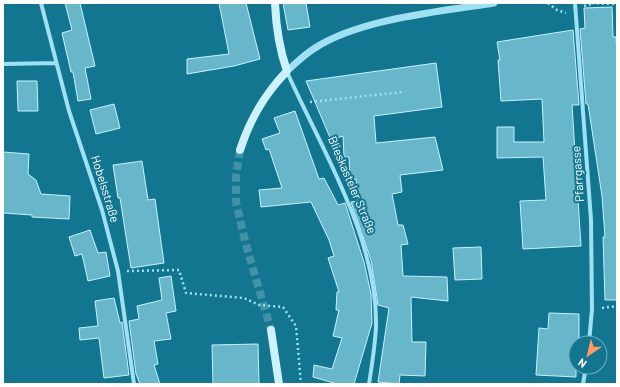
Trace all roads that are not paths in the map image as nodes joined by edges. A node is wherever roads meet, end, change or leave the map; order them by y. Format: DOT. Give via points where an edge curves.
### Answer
graph roads {
  1 [pos="40,3"];
  2 [pos="275,3"];
  3 [pos="494,3"];
  4 [pos="576,3"];
  5 [pos="56,63"];
  6 [pos="3,64"];
  7 [pos="287,71"];
  8 [pos="240,150"];
  9 [pos="271,330"];
  10 [pos="590,335"];
  11 [pos="134,384"];
  12 [pos="279,384"];
  13 [pos="369,384"];
  1 -- 5 [label="street, Hobelsstraße"];
  2 -- 7 [label="main road, Blieskasteler Straße" via="278,42"];
  3 -- 7 [label="street" via="400,18 339,36 317,47"];
  4 -- 10 [label="street, Pfarrgasse" via="591,220 592,309"];
  5 -- 6 [label="street"];
  5 -- 11 [label="street, Hobelsstraße" via="102,210 118,271"];
  7 -- 8 [label="main road" via="259,104"];
  7 -- 13 [label="street, Blieskasteler Straße" via="324,150 365,248 376,326"];
  9 -- 12 [label="main road"];
}
